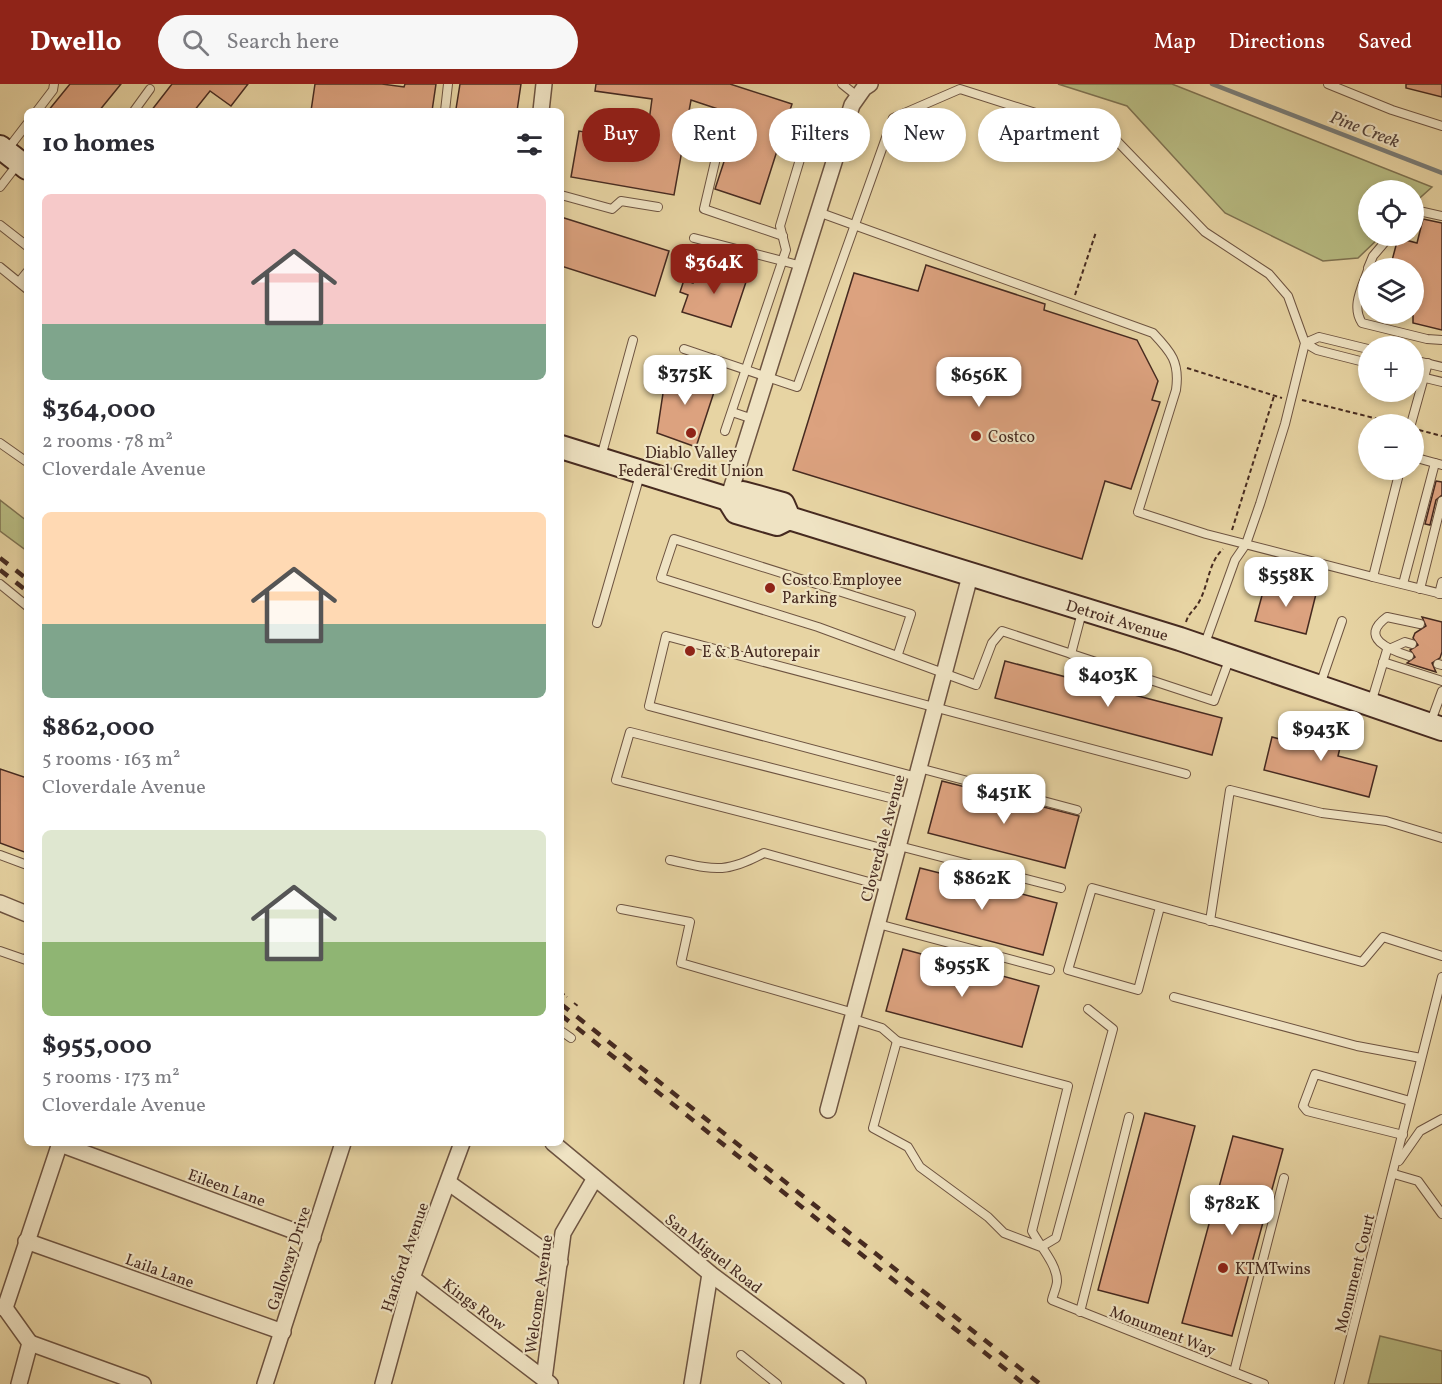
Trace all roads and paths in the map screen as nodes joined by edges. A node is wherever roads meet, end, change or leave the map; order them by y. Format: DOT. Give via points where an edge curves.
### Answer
graph roads {
  1 [pos="54,84"];
  2 [pos="448,84"];
  3 [pos="544,84"];
  4 [pos="843,84"];
  5 [pos="870,84"];
  6 [pos="1328,84"];
  7 [pos="150,89"];
  8 [pos="857,96"];
  9 [pos="39,108"];
  10 [pos="136,108"];
  11 [pos="445,108"];
  12 [pos="541,108"];
  13 [pos="853,108"];
  14 [pos="1442,126"];
  15 [pos="24,131"];
  16 [pos="13,157"];
  17 [pos="715,162"];
  18 [pos="799,162"];
  19 [pos="835,162"];
  20 [pos="0,187"];
  21 [pos="564,196"];
  22 [pos="658,207"];
  23 [pos="818,212"];
  24 [pos="1424,212"];
  25 [pos="1442,216"];
  26 [pos="0,225"];
  27 [pos="856,226"];
  28 [pos="1096,232"];
  29 [pos="783,236"];
  30 [pos="694,238"];
  31 [pos="24,244"];
  32 [pos="1381,246"];
  33 [pos="1371,258"];
  34 [pos="782,261"];
  35 [pos="802,266"];
  36 [pos="0,267"];
  37 [pos="24,276"];
  38 [pos="19,282"];
  39 [pos="24,286"];
  40 [pos="1358,300"];
  41 [pos="1072,304"];
  42 [pos="1358,317"];
  43 [pos="1366,324"];
  44 [pos="633,340"];
  45 [pos="1442,340"];
  46 [pos="1305,343"];
  47 [pos="1358,347"];
  48 [pos="684,349"];
  49 [pos="1358,360"];
  50 [pos="1424,362"];
  51 [pos="1428,363"];
  52 [pos="1176,365"];
  53 [pos="1442,367"];
  54 [pos="746,369"];
  55 [pos="1424,374"];
  56 [pos="766,376"];
  57 [pos="1424,377"];
  58 [pos="1442,382"];
  59 [pos="1274,396"];
  60 [pos="1291,399"];
  61 [pos="732,412"];
  62 [pos="1358,415"];
  63 [pos="753,419"];
  64 [pos="725,431"];
  65 [pos="1424,431"];
  66 [pos="1442,436"];
  67 [pos="0,443"];
  68 [pos="564,450"];
  69 [pos="24,460"];
  70 [pos="600,461"];
  71 [pos="1438,464"];
  72 [pos="640,473"];
  73 [pos="1397,480"];
  74 [pos="728,499"];
  75 [pos="1442,501"];
  76 [pos="1228,540"];
  77 [pos="1246,544"];
  78 [pos="970,576"];
  79 [pos="1373,577"];
  80 [pos="1442,582"];
  81 [pos="0,584"];
  82 [pos="1403,584"];
  83 [pos="1419,589"];
  84 [pos="1441,594"];
  85 [pos="24,604"];
  86 [pos="1083,610"];
  87 [pos="1342,621"];
  88 [pos="597,623"];
  89 [pos="1420,624"];
  90 [pos="1180,639"];
  91 [pos="1412,644"];
  92 [pos="1204,647"];
  93 [pos="1387,650"];
  94 [pos="898,654"];
  95 [pos="1071,654"];
  96 [pos="1231,656"];
  97 [pos="1409,656"];
  98 [pos="1383,662"];
  99 [pos="945,672"];
  100 [pos="1442,681"];
  101 [pos="1320,687"];
  102 [pos="1442,692"];
  103 [pos="1370,704"];
  104 [pos="935,708"];
  105 [pos="1436,727"];
  106 [pos="918,772"];
  107 [pos="1186,774"];
  108 [pos="910,803"];
  109 [pos="1077,810"];
  110 [pos="1442,838"];
  111 [pos="898,849"];
  112 [pos="0,855"];
  113 [pos="670,860"];
  114 [pos="24,864"];
  115 [pos="887,887"];
  116 [pos="1061,888"];
  117 [pos="0,903"];
  118 [pos="1161,908"];
  119 [pos="621,909"];
  120 [pos="24,913"];
  121 [pos="1210,921"];
  122 [pos="878,924"];
  123 [pos="0,951"];
  124 [pos="1442,956"];
  125 [pos="24,959"];
  126 [pos="1050,969"];
  127 [pos="1442,976"];
  128 [pos="564,994"];
  129 [pos="567,997"];
  130 [pos="1174,997"];
  131 [pos="574,1003"];
  132 [pos="578,1006"];
  133 [pos="1088,1009"];
  134 [pos="853,1016"];
  135 [pos="564,1033"];
  136 [pos="571,1038"];
  137 [pos="897,1041"];
  138 [pos="1421,1058"];
  139 [pos="1410,1101"];
  140 [pos="828,1110"];
  141 [pos="1129,1117"];
  142 [pos="1442,1119"];
  143 [pos="1403,1135"];
  144 [pos="59,1146"];
  145 [pos="65,1146"];
  146 [pos="343,1146"];
  147 [pos="461,1146"];
  148 [pos="557,1146"];
  149 [pos="1394,1171"];
  150 [pos="595,1178"];
  151 [pos="1284,1178"];
  152 [pos="449,1183"];
  153 [pos="1442,1214"];
  154 [pos="313,1238"];
  155 [pos="26,1241"];
  156 [pos="1041,1247"];
  157 [pos="560,1262"];
  158 [pos="710,1274"];
  159 [pos="412,1278"];
  160 [pos="2,1307"];
  161 [pos="1080,1311"];
  162 [pos="283,1332"];
  163 [pos="30,1343"];
  164 [pos="741,1355"];
  165 [pos="1234,1372"];
  166 [pos="547,1382"];
  167 [pos="384,1383"];
  168 [pos="19,1384"];
  169 [pos="143,1384"];
  170 [pos="265,1384"];
  171 [pos="692,1384"];
  172 [pos="777,1384"];
  173 [pos="858,1384"];
  174 [pos="1264,1384"];
  175 [pos="1339,1384"];
  1 -- 9 [label="lane"];
  2 -- 11 [label="lane"];
  3 -- 12 [label="street"];
  4 -- 8 [label="lane"];
  5 -- 8 [label="street"];
  6 -- 14 [label="lane"];
  7 -- 10 [label="lane"];
  8 -- 13 [label="street"];
  15 -- 16 [label="lane"];
  16 -- 20 [label="lane"];
  17 -- 29 [label="lane" via="704,209"];
  18 -- 29 [label="lane" via="780,226"];
  19 -- 23 [label="street"];
  21 -- 22 [label="lane" via="612,208 621,201"];
  23 -- 27 [label="lane"];
  23 -- 35 [label="street"];
  24 -- 25 [label="lane"];
  26 -- 31 [label="lane"];
  27 -- 41 [label="lane"];
  27 -- 46 [label="lane" via="893,118 960,89 1114,138 1205,232 1269,274 1288,296"];
  27 -- 56 [label="lane" via="797,387"];
  28 -- 41 [label="path"];
  29 -- 34 [label="lane" via="786,250"];
  30 -- 34 [label="lane"];
  32 -- 33 [label="lane"];
  34 -- 35 [label="lane"];
  34 -- 54 [label="lane"];
  35 -- 56 [label="street"];
  36 -- 38 [label="lane"];
  37 -- 38 [label="lane"];
  38 -- 39 [label="lane"];
  40 -- 42 [label="lane"];
  41 -- 52 [label="lane" via="1153,333"];
  43 -- 45 [label="lane"];
  44 -- 70 [label="lane"];
  46 -- 47 [label="lane" via="1319,337"];
  46 -- 49 [label="lane"];
  46 -- 60 [label="lane"];
  48 -- 54 [label="lane"];
  50 -- 51 [label="lane"];
  51 -- 53 [label="lane"];
  51 -- 55 [label="lane"];
  52 -- 59 [label="path"];
  52 -- 76 [label="lane" via="1176,390 1138,512"];
  54 -- 56 [label="lane"];
  54 -- 61 [label="lane"];
  56 -- 63 [label="street"];
  57 -- 58 [label="lane"];
  59 -- 60 [label="path"];
  59 -- 76 [label="path"];
  60 -- 62 [label="path"];
  60 -- 77 [label="lane"];
  61 -- 63 [label="lane"];
  61 -- 64 [label="lane"];
  63 -- 74 [label="street"];
  65 -- 66 [label="path"];
  67 -- 69 [label="lane"];
  68 -- 70 [label="street, Detroit Avenue"];
  70 -- 72 [label="street, Detroit Avenue"];
  71 -- 82 [label="lane"];
  72 -- 74 [label="street, Detroit Avenue"];
  72 -- 88 [label="lane"];
  73 -- 79 [label="lane"];
  74 -- 78 [label="street, Detroit Avenue" via="743,493 783,504 789,518"];
  75 -- 83 [label="lane"];
  76 -- 77 [label="lane"];
  76 -- 90 [label="path" via="1215,555 1199,602 1189,612"];
  77 -- 79 [label="lane"];
  77 -- 92 [label="lane" via="1235,560"];
  78 -- 86 [label="street, Detroit Avenue"];
  78 -- 99 [label="street, Cloverdale Avenue"];
  79 -- 82 [label="lane"];
  80 -- 84 [label="lane"];
  81 -- 85 [label="lane"];
  82 -- 83 [label="lane"];
  83 -- 84 [label="lane"];
  86 -- 90 [label="street, Detroit Avenue"];
  86 -- 95 [label="lane"];
  87 -- 101 [label="lane"];
  89 -- 93 [label="lane" via="1387,617 1376,633"];
  90 -- 92 [label="street, Detroit Avenue"];
  91 -- 93 [label="lane" via="1405,642"];
  92 -- 96 [label="street, Detroit Avenue"];
  93 -- 97 [label="lane"];
  93 -- 98 [label="lane"];
  94 -- 94 [label="lane" via="661,578 674,539 911,614"];
  94 -- 99 [label="lane"];
  95 -- 96 [label="lane" via="1214,702"];
  95 -- 99 [label="lane" via="1002,631 992,643 976,685"];
  96 -- 101 [label="street, Detroit Avenue"];
  98 -- 100 [label="lane"];
  98 -- 103 [label="lane"];
  99 -- 104 [label="street, Cloverdale Avenue"];
  101 -- 103 [label="street, Detroit Avenue"];
  102 -- 105 [label="lane"];
  103 -- 105 [label="street, Detroit Avenue"];
  104 -- 106 [label="street, Cloverdale Avenue"];
  104 -- 106 [label="lane" via="666,636 649,706"];
  104 -- 107 [label="lane"];
  106 -- 108 [label="street, Cloverdale Avenue"];
  106 -- 109 [label="lane"];
  108 -- 111 [label="street, Cloverdale Avenue"];
  108 -- 111 [label="lane" via="630,732 616,780"];
  110 -- 121 [label="lane" via="1386,821 1322,813 1230,790"];
  111 -- 115 [label="street, Cloverdale Avenue"];
  111 -- 116 [label="lane"];
  112 -- 114 [label="lane"];
  113 -- 115 [label="lane" via="719,870 735,868 764,853"];
  115 -- 122 [label="street, Cloverdale Avenue"];
  117 -- 120 [label="street"];
  118 -- 118 [label="lane" via="1138,990 1068,970 1092,888"];
  118 -- 121 [label="lane"];
  119 -- 134 [label="lane" via="690,922 681,963"];
  121 -- 124 [label="lane" via="1362,962 1383,937"];
  122 -- 126 [label="lane"];
  122 -- 134 [label="street, Cloverdale Avenue"];
  123 -- 125 [label="lane"];
  127 -- 138 [label="lane, Monument Court"];
  128 -- 129 [label="path"];
  130 -- 138 [label="lane" via="1357,1046"];
  131 -- 132 [label="path"];
  133 -- 156 [label="lane" via="1113,1029 1056,1238"];
  134 -- 137 [label="lane" via="882,1028"];
  134 -- 140 [label="street, Cloverdale Avenue"];
  135 -- 136 [label="lane"];
  137 -- 156 [label="lane" via="873,1128 908,1147 920,1167 1004,1233"];
  137 -- 156 [label="lane" via="1068,1086 1032,1231"];
  138 -- 139 [label="lane, Monument Court"];
  139 -- 143 [label="lane, Monument Court"];
  139 -- 143 [label="lane" via="1315,1074 1303,1106"];
  141 -- 161 [label="lane"];
  142 -- 149 [label="lane, Monument Court" via="1420,1131"];
  143 -- 149 [label="lane, Monument Court"];
  144 -- 155 [label="street"];
  145 -- 154 [label="street, Eileen Lane"];
  146 -- 154 [label="street, Galloway Drive"];
  147 -- 152 [label="street, Hanford Avenue"];
  148 -- 150 [label="street, San Miguel Road"];
  149 -- 153 [label="lane" via="1418,1181"];
  149 -- 175 [label="lane, Monument Court"];
  150 -- 157 [label="street, Welcome Avenue" via="563,1233"];
  150 -- 158 [label="street, San Miguel Road"];
  151 -- 165 [label="lane"];
  152 -- 157 [label="street"];
  152 -- 159 [label="street, Hanford Avenue"];
  154 -- 162 [label="street, Galloway Drive"];
  155 -- 160 [label="street"];
  155 -- 162 [label="street, Laila Lane"];
  156 -- 161 [label="lane, Monument Way" via="1057,1280 1052,1300"];
  157 -- 166 [label="street, Welcome Avenue"];
  158 -- 171 [label="street"];
  158 -- 173 [label="street, San Miguel Road"];
  159 -- 166 [label="street, Kings Row"];
  159 -- 167 [label="street, Hanford Avenue"];
  160 -- 163 [label="street"];
  161 -- 165 [label="lane, Monument Way"];
  162 -- 170 [label="street, Galloway Drive"];
  163 -- 168 [label="street"];
  163 -- 169 [label="street"];
  164 -- 172 [label="lane"];
  165 -- 174 [label="lane, Monument Way"];
}
